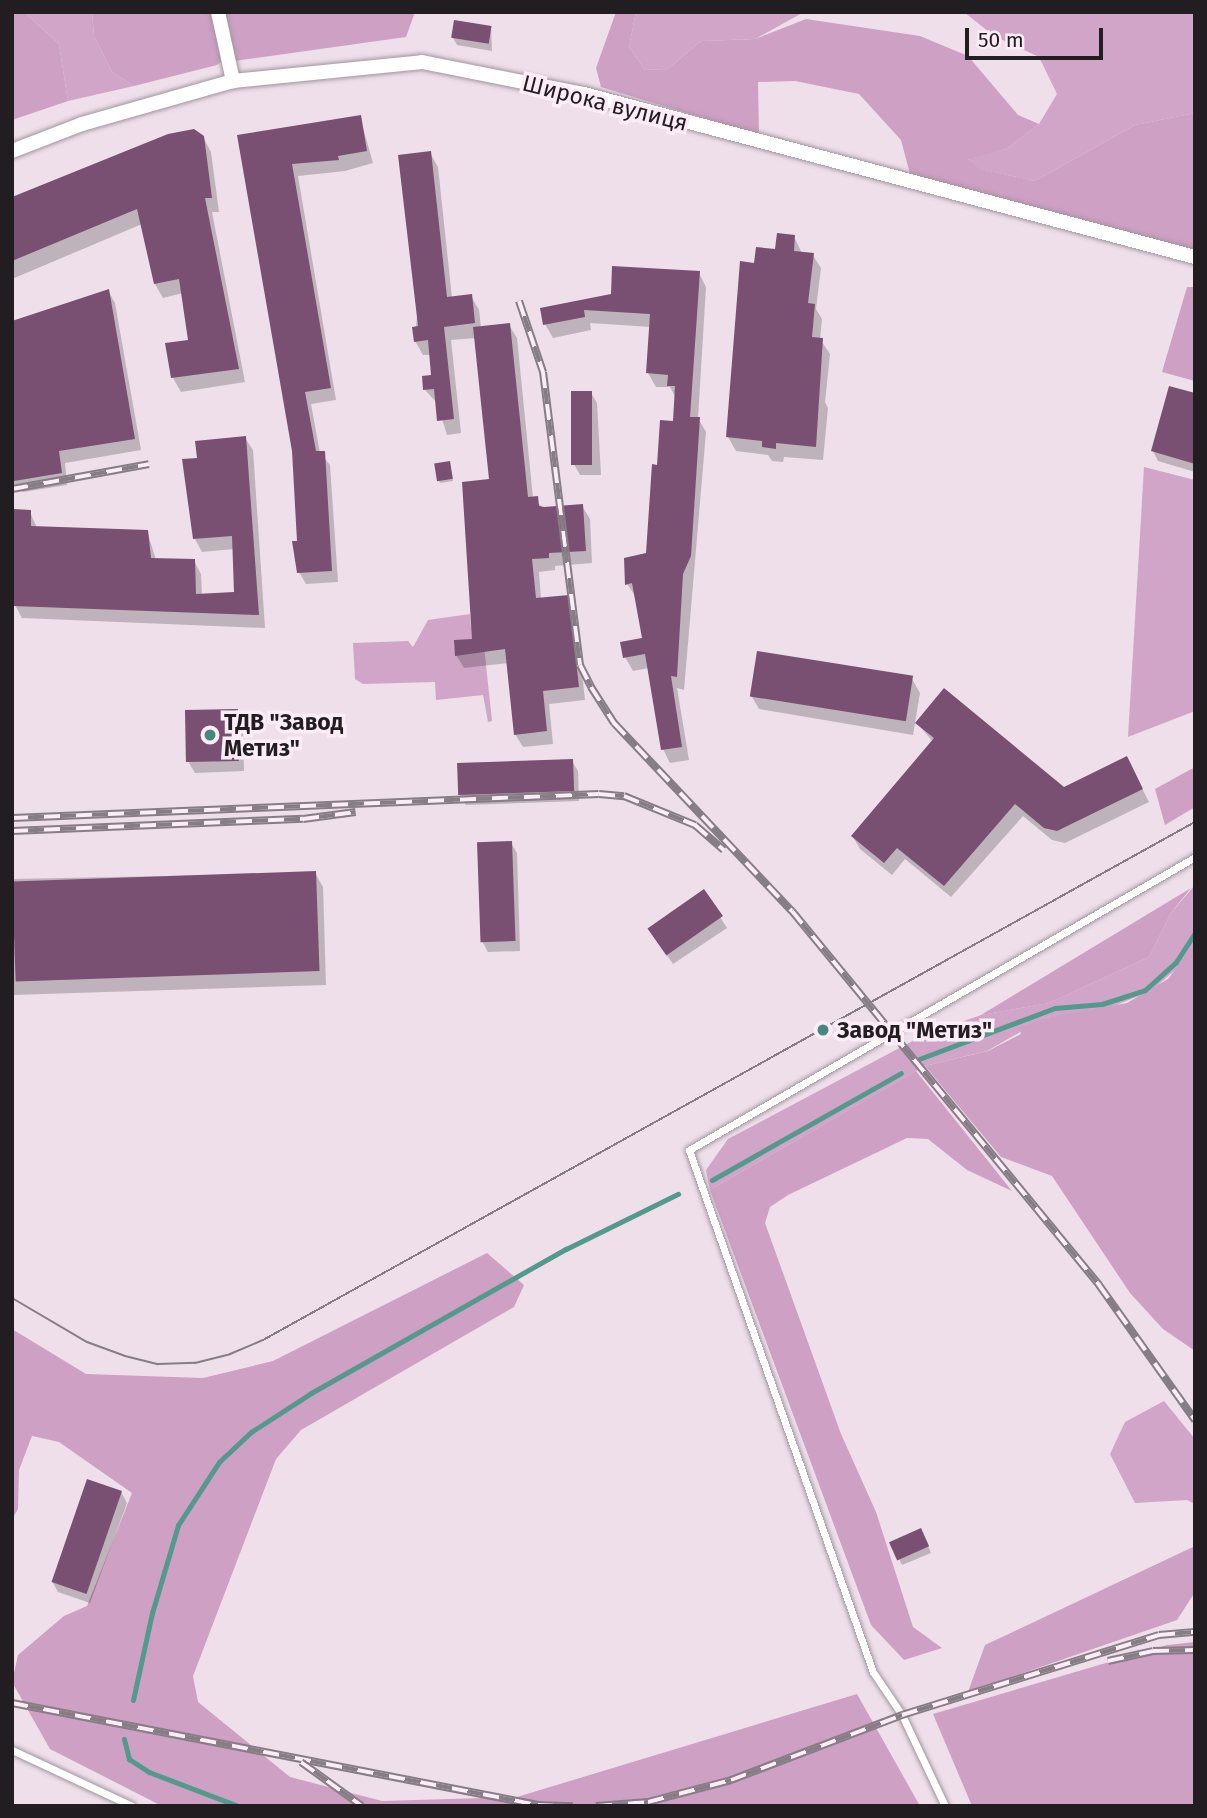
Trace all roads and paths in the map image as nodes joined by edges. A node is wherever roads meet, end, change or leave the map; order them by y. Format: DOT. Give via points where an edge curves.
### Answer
graph roads {
  1 [pos="218,12"];
  2 [pos="233,81"];
  3 [pos="12,151"];
  4 [pos="1195,257"];
  5 [pos="1195,857"];
  6 [pos="12,1750"];
  7 [pos="132,1806"];
  8 [pos="946,1806"];
  1 -- 2 [label="street"];
  2 -- 3 [label="street, Широка вулиця" via="82,124"];
  2 -- 4 [label="street, Широка вулиця" via="422,62 584,94"];
  5 -- 8 [label="lane" via="689,1150 873,1672 902,1715"];
  6 -- 7 [label="lane"];
}
